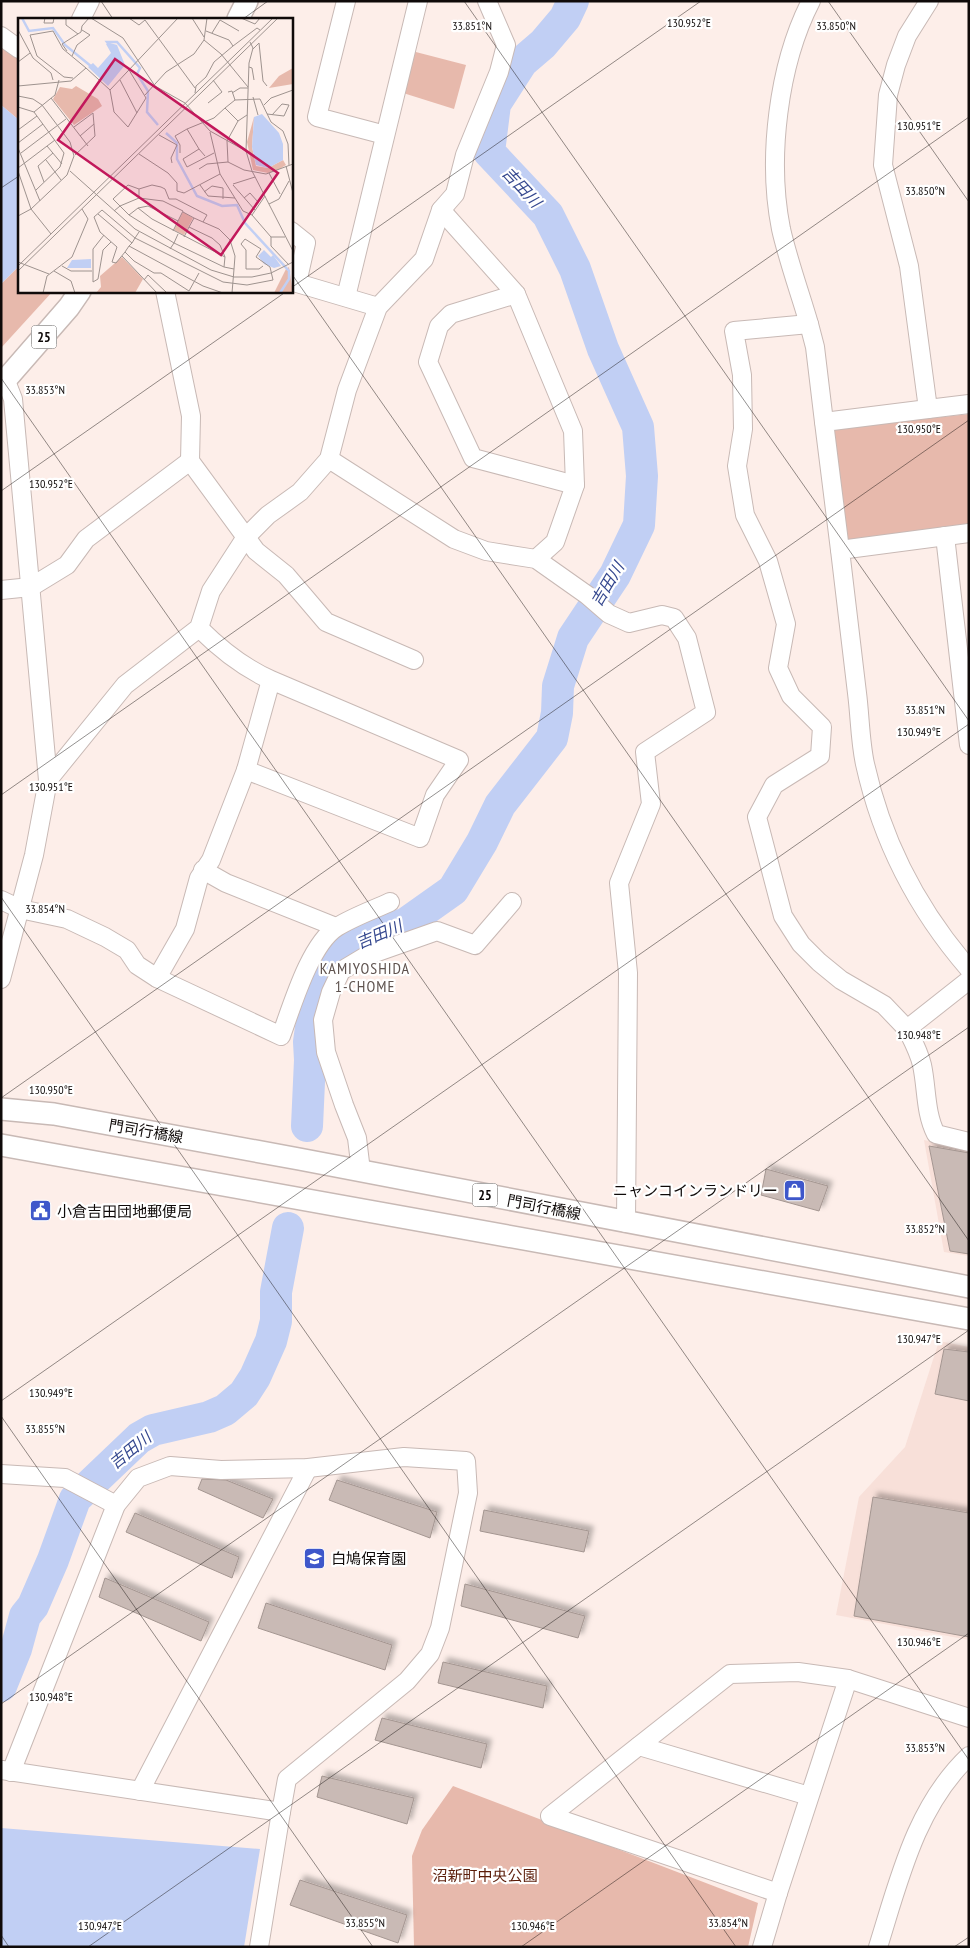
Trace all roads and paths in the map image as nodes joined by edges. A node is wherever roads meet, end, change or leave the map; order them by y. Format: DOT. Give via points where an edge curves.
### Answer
graph roads {
  1 [pos="90,1"];
  2 [pos="247,1"];
  3 [pos="346,1"];
  4 [pos="418,1"];
  5 [pos="487,1"];
  6 [pos="811,1"];
  7 [pos="929,1"];
  8 [pos="82,18"];
  9 [pos="238,18"];
  10 [pos="1,36"];
  11 [pos="18,48"];
  12 [pos="385,136"];
  13 [pos="441,210"];
  14 [pos="292,232"];
  15 [pos="79,292"];
  16 [pos="165,292"];
  17 [pos="516,294"];
  18 [pos="346,297"];
  19 [pos="378,307"];
  20 [pos="809,324"];
  21 [pos="4,383"];
  22 [pos="969,404"];
  23 [pos="928,409"];
  24 [pos="824,422"];
  25 [pos="329,459"];
  26 [pos="190,461"];
  27 [pos="575,485"];
  28 [pos="969,533"];
  29 [pos="945,536"];
  30 [pos="246,537"];
  31 [pos="840,550"];
  32 [pos="536,559"];
  33 [pos="31,586"];
  34 [pos="1,590"];
  35 [pos="199,628"];
  36 [pos="414,660"];
  37 [pos="271,680"];
  38 [pos="969,745"];
  39 [pos="246,770"];
  40 [pos="48,780"];
  41 [pos="203,870"];
  42 [pos="1,900"];
  43 [pos="390,902"];
  44 [pos="512,902"];
  45 [pos="20,909"];
  46 [pos="336,927"];
  47 [pos="969,969"];
  48 [pos="157,978"];
  49 [pos="1,979"];
  50 [pos="969,980"];
  51 [pos="907,1029"];
  52 [pos="1,1109"];
  53 [pos="969,1142"];
  54 [pos="1,1145"];
  55 [pos="361,1171"];
  56 [pos="626,1222"];
  57 [pos="969,1287"];
  58 [pos="969,1319"];
  59 [pos="308,1468"];
  60 [pos="1,1474"];
  61 [pos="116,1505"];
  62 [pos="848,1678"];
  63 [pos="969,1718"];
  64 [pos="640,1746"];
  65 [pos="969,1756"];
  66 [pos="6,1771"];
  67 [pos="140,1791"];
  68 [pos="809,1796"];
  69 [pos="281,1812"];
  70 [pos="778,1893"];
  71 [pos="259,1947"];
  72 [pos="762,1947"];
  73 [pos="878,1947"];
  1 -- 8 [label="street"];
  2 -- 9 [label="main road"];
  3 -- 12 [label="street" via="317,116"];
  4 -- 12 [label="street"];
  5 -- 13 [label="street" via="506,45 499,72 465,155 455,194"];
  6 -- 20 [label="street" via="791,54 783,90 775,163 781,229"];
  7 -- 23 [label="street" via="907,36 896,65 888,95 883,165 909,266"];
  10 -- 11 [label="street"];
  12 -- 18 [label="street"];
  13 -- 17 [label="street"];
  13 -- 19 [label="street" via="424,259"];
  14 -- 18 [label="street" via="306,242 297,283"];
  15 -- 21 [label="main road, 25"];
  16 -- 26 [label="street" via="191,416"];
  17 -- 27 [label="street" via="573,432"];
  17 -- 27 [label="street" via="451,314 439,326 428,362 473,458"];
  18 -- 19 [label="street"];
  19 -- 25 [label="street" via="347,390"];
  20 -- 24 [label="street"];
  20 -- 51 [label="street" via="734,331 742,384 743,429 738,466 745,515 768,561 786,624 778,668 791,696 822,727 820,756 774,785 757,817 783,916 801,944 841,980 884,1005"];
  21 -- 33 [label="street" via="13,399"];
  22 -- 23 [label="street"];
  23 -- 24 [label="street"];
  24 -- 31 [label="street"];
  25 -- 30 [label="street" via="300,492 268,515"];
  25 -- 32 [label="street" via="454,539 486,551"];
  26 -- 30 [label="street"];
  26 -- 33 [label="street" via="86,539 67,565"];
  27 -- 32 [label="street" via="555,542"];
  28 -- 29 [label="street"];
  29 -- 31 [label="street"];
  29 -- 38 [label="street"];
  30 -- 35 [label="street" via="211,591"];
  30 -- 36 [label="street" via="256,551 286,575 326,622"];
  31 -- 47 [label="street" via="865,764 880,818 899,866 921,904 946,943"];
  32 -- 56 [label="street" via="609,614 629,623 662,614 674,618 687,638 706,712 645,752 651,804 619,883 628,972"];
  33 -- 34 [label="street"];
  33 -- 40 [label="street"];
  35 -- 37 [label="street" via="219,648"];
  35 -- 40 [label="street" via="125,686"];
  37 -- 39 [label="street"];
  37 -- 39 [label="street" via="459,760 435,795 420,838"];
  39 -- 41 [label="street" via="211,860"];
  40 -- 45 [label="street"];
  41 -- 46 [label="street"];
  41 -- 48 [label="street" via="185,929"];
  42 -- 45 [label="street"];
  43 -- 46 [label="street"];
  44 -- 55 [label="street" via="475,945 437,930 366,956 341,971 323,1020 326,1052 357,1138"];
  45 -- 48 [label="street" via="67,919 105,937 127,950 137,965"];
  45 -- 49 [label="street"];
  46 -- 48 [label="street" via="324,939 308,966 281,1036"];
  50 -- 51 [label="street"];
  51 -- 53 [label="street" via="922,1066 931,1125 936,1134"];
  52 -- 55 [label="main road, 門司行橋線 / 25" via="54,1114"];
  54 -- 58 [label="main road, 25"];
  55 -- 56 [label="main road, 門司行橋線 / 25"];
  56 -- 57 [label="main road, 門司行橋線 / 25"];
  59 -- 61 [label="street" via="221,1470 170,1466 138,1478"];
  59 -- 67 [label="street"];
  59 -- 69 [label="street" via="404,1457 466,1461 468,1493 440,1628 430,1654 407,1681 287,1779"];
  60 -- 61 [label="street" via="65,1478"];
  61 -- 66 [label="street"];
  62 -- 63 [label="street"];
  62 -- 64 [label="street" via="798,1672 730,1674"];
  62 -- 68 [label="street"];
  64 -- 68 [label="street"];
  64 -- 70 [label="street" via="550,1816"];
  65 -- 73 [label="street" via="934,1799 914,1838"];
  66 -- 67 [label="street"];
  67 -- 69 [label="street"];
  68 -- 70 [label="street"];
  69 -- 71 [label="street"];
  70 -- 72 [label="street"];
}
